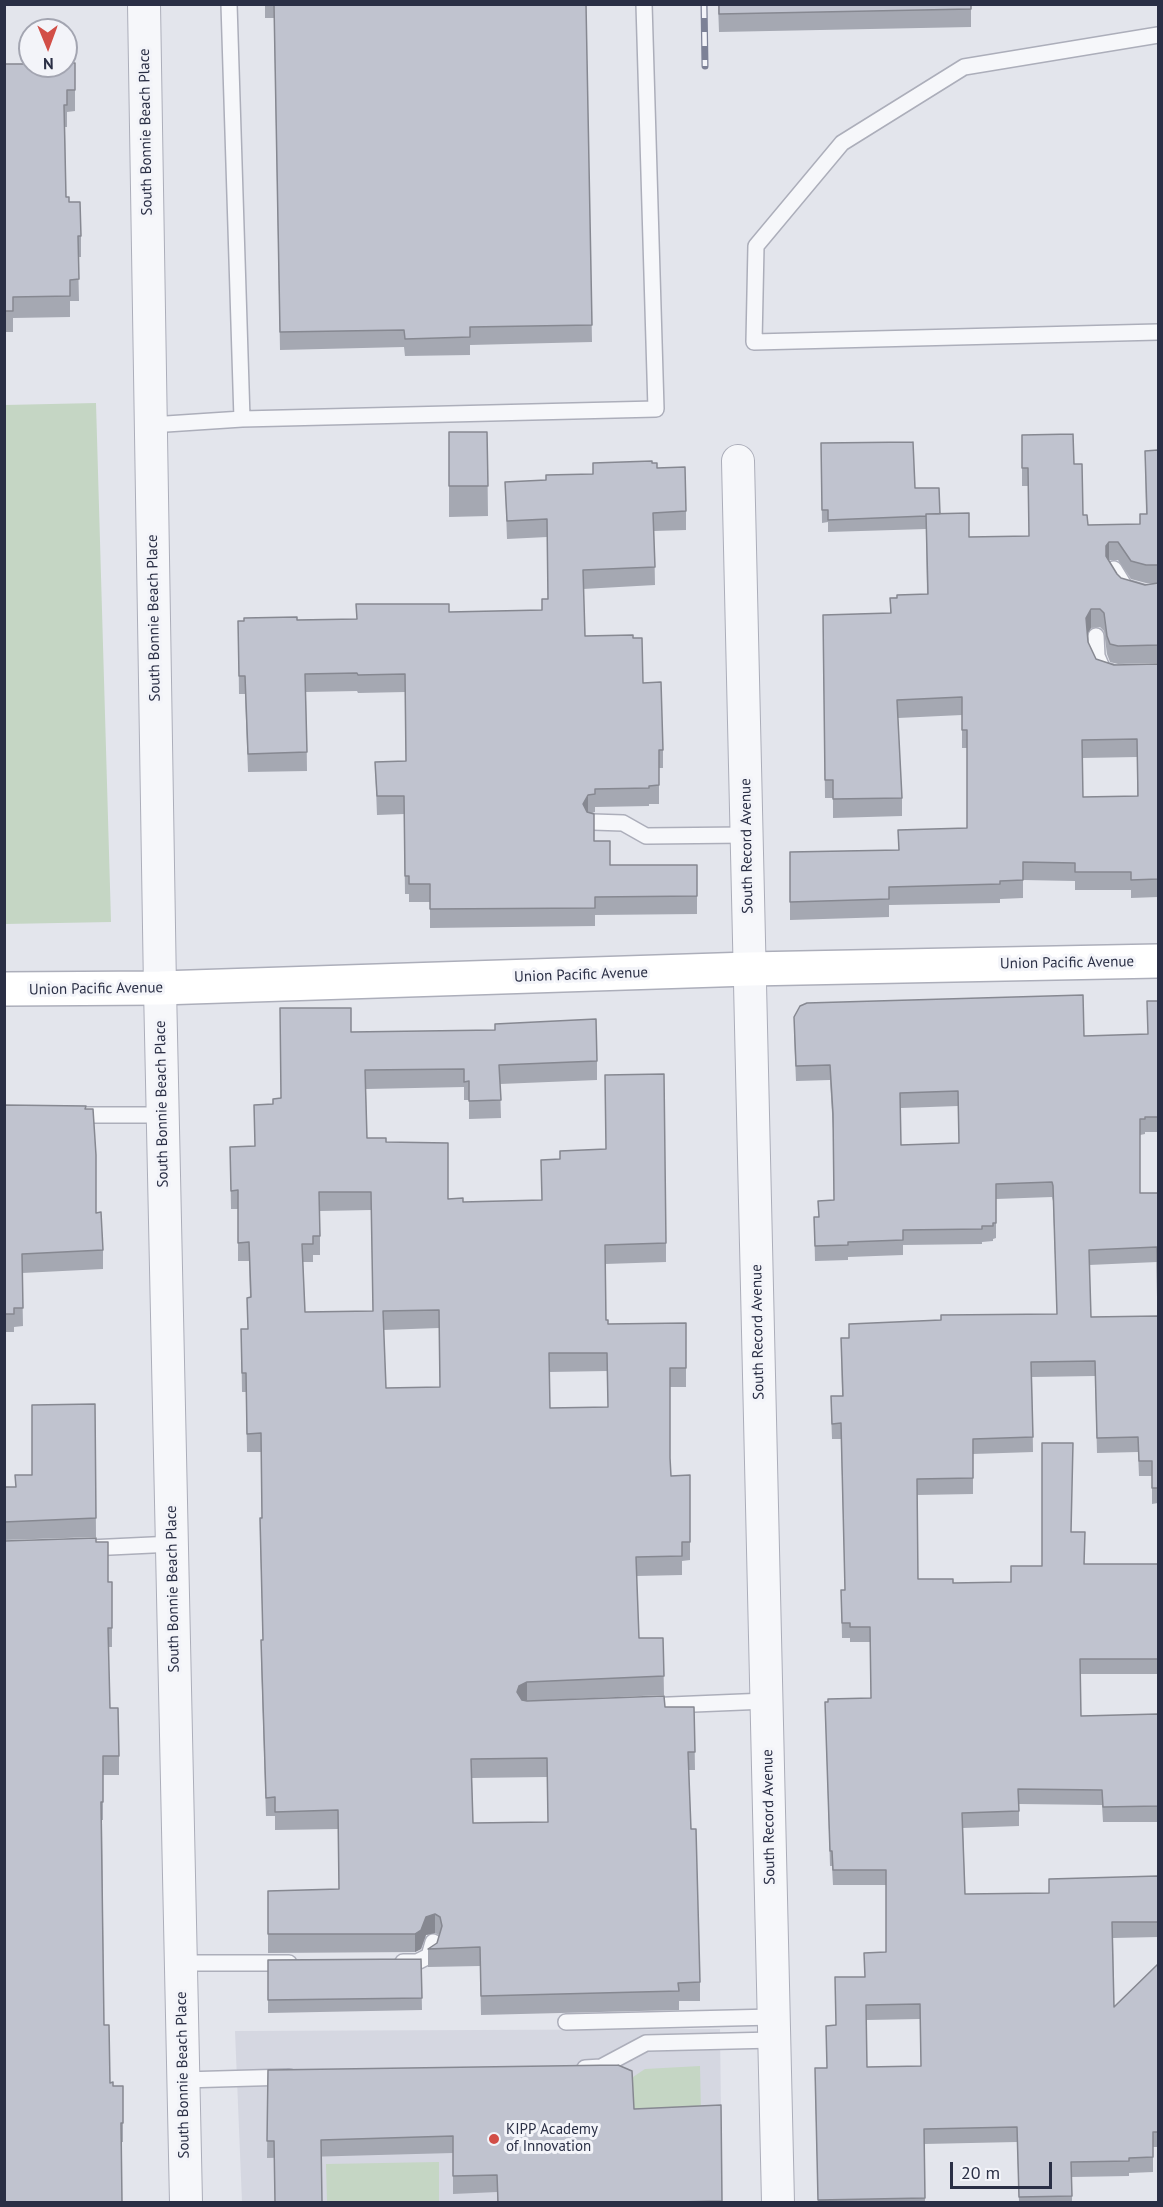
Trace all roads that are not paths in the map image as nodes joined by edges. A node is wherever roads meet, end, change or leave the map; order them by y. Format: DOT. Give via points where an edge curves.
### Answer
graph roads {
  1 [pos="144,4"];
  2 [pos="229,4"];
  3 [pos="644,4"];
  4 [pos="1158,35"];
  5 [pos="1158,332"];
  6 [pos="242,419"];
  7 [pos="151,425"];
  8 [pos="738,461"];
  9 [pos="1114,569"];
  10 [pos="1158,592"];
  11 [pos="1096,636"];
  12 [pos="1127,673"];
  13 [pos="593,822"];
  14 [pos="746,835"];
  15 [pos="1158,961"];
  16 [pos="749,969"];
  17 [pos="160,988"];
  18 [pos="4,989"];
  19 [pos="61,1115"];
  20 [pos="162,1115"];
  21 [pos="172,1544"];
  22 [pos="74,1548"];
  23 [pos="766,1701"];
  24 [pos="634,1706"];
  25 [pos="433,1942"];
  26 [pos="383,1962"];
  27 [pos="181,1963"];
  28 [pos="302,1963"];
  29 [pos="566,2022"];
  30 [pos="774,2029"];
  31 [pos="567,2068"];
  32 [pos="307,2076"];
  33 [pos="183,2080"];
  34 [pos="186,2202"];
  35 [pos="778,2202"];
  1 -- 7 [label="street, South Bonnie Beach Place"];
  2 -- 6 [label="lane"];
  3 -- 6 [label="lane" via="656,409"];
  4 -- 5 [label="lane" via="964,67 842,143 756,246 754,342"];
  6 -- 7 [label="lane"];
  7 -- 17 [label="street, South Bonnie Beach Place"];
  8 -- 14 [label="street, South Record Avenue"];
  9 -- 10 [label="lane" via="1125,587"];
  11 -- 12 [label="lane" via="1097,656 1103,670"];
  13 -- 14 [label="lane" via="623,824 646,836"];
  14 -- 16 [label="street, South Record Avenue"];
  15 -- 16 [label="street, Union Pacific Avenue"];
  16 -- 17 [label="street, Union Pacific Avenue"];
  16 -- 23 [label="street, South Record Avenue"];
  17 -- 18 [label="street, Union Pacific Avenue"];
  17 -- 20 [label="street, South Bonnie Beach Place"];
  19 -- 20 [label="lane"];
  20 -- 21 [label="street, South Bonnie Beach Place"];
  21 -- 22 [label="lane"];
  21 -- 27 [label="street, South Bonnie Beach Place"];
  23 -- 24 [label="lane"];
  23 -- 30 [label="street, South Record Avenue"];
  25 -- 26 [label="lane" via="429,1956 417,1962"];
  27 -- 28 [label="lane"];
  27 -- 33 [label="street, South Bonnie Beach Place"];
  29 -- 30 [label="lane"];
  30 -- 31 [label="lane" via="646,2043 601,2067"];
  30 -- 35 [label="street, South Record Avenue"];
  32 -- 33 [label="lane"];
  33 -- 34 [label="street, South Bonnie Beach Place"];
}
